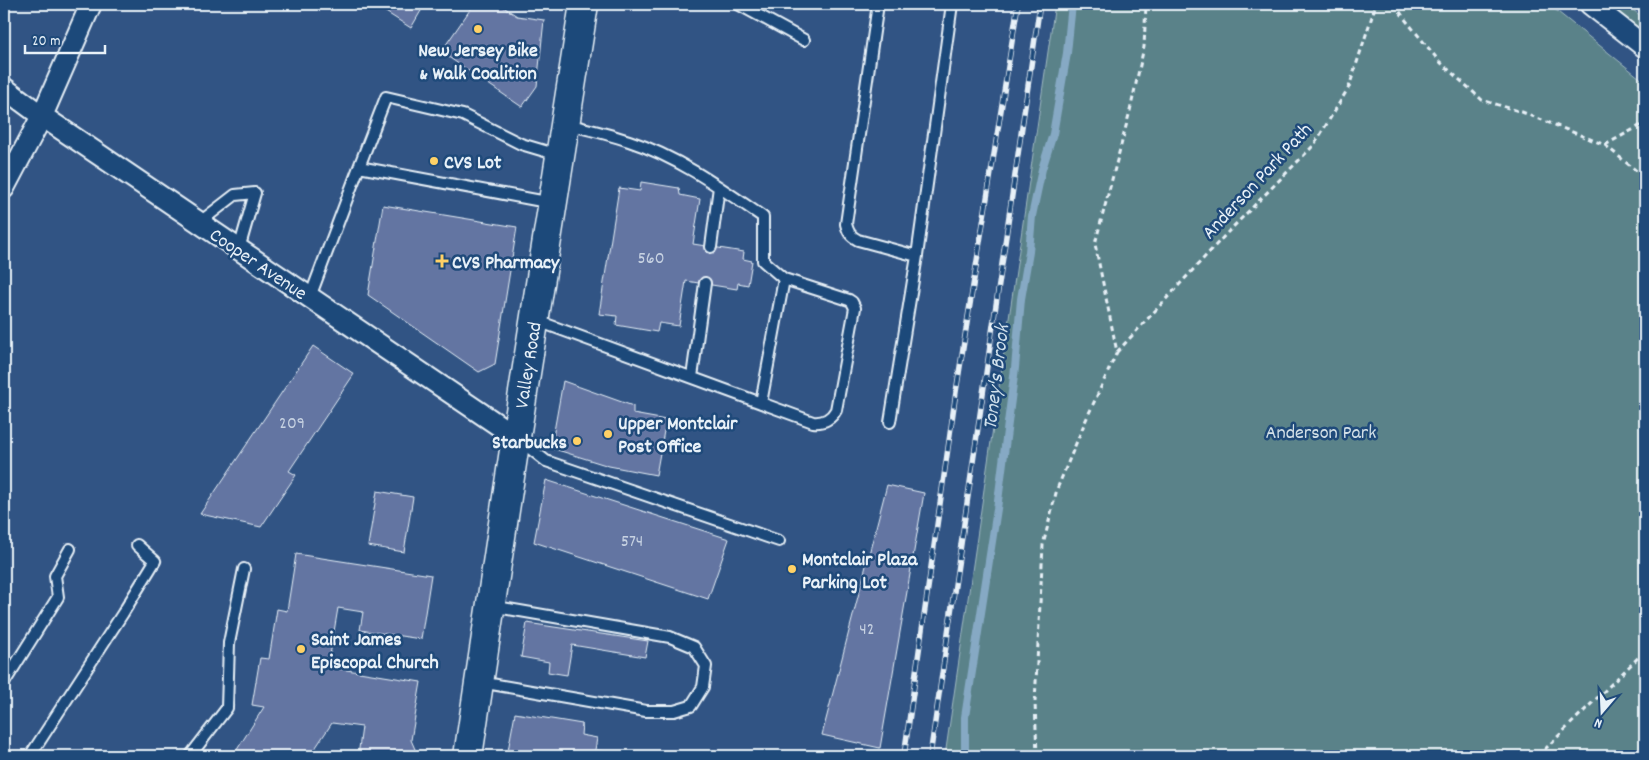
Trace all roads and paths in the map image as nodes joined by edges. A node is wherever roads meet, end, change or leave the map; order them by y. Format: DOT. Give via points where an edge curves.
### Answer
graph roads {
  1 [pos="91,4"];
  2 [pos="738,4"];
  3 [pos="878,4"];
  4 [pos="952,4"];
  5 [pos="1146,4"];
  6 [pos="1376,4"];
  7 [pos="1395,4"];
  8 [pos="1590,4"];
  9 [pos="581,9"];
  10 [pos="804,40"];
  11 [pos="1645,47"];
  12 [pos="4,88"];
  13 [pos="42,116"];
  14 [pos="1645,123"];
  15 [pos="566,124"];
  16 [pos="1605,145"];
  17 [pos="561,155"];
  18 [pos="359,167"];
  19 [pos="1645,178"];
  20 [pos="719,187"];
  21 [pos="4,188"];
  22 [pos="553,203"];
  23 [pos="200,222"];
  24 [pos="711,247"];
  25 [pos="238,249"];
  26 [pos="917,256"];
  27 [pos="784,279"];
  28 [pos="705,283"];
  29 [pos="310,297"];
  30 [pos="534,320"];
  31 [pos="1117,352"];
  32 [pos="692,378"];
  33 [pos="762,403"];
  34 [pos="890,422"];
  35 [pos="516,437"];
  36 [pos="778,541"];
  37 [pos="137,545"];
  38 [pos="70,549"];
  39 [pos="244,569"];
  40 [pos="490,606"];
  41 [pos="1645,651"];
  42 [pos="479,682"];
  43 [pos="4,683"];
  44 [pos="30,756"];
  45 [pos="190,756"];
  46 [pos="468,756"];
  47 [pos="1037,756"];
  48 [pos="1538,756"];
  1 -- 13 [label="street"];
  2 -- 10 [label="lane"];
  3 -- 26 [label="lane" via="846,224 852,237 858,240"];
  4 -- 26 [label="lane"];
  5 -- 31 [label="path" via="1144,47 1095,244"];
  6 -- 31 [label="path, Anderson Park Path" via="1349,87 1314,144"];
  7 -- 16 [label="path" via="1439,61 1482,100"];
  8 -- 11 [label="street"];
  9 -- 15 [label="main road, Valley Road"];
  12 -- 13 [label="street, Cooper Avenue"];
  13 -- 21 [label="street"];
  13 -- 23 [label="street, Cooper Avenue"];
  14 -- 16 [label="path"];
  15 -- 17 [label="main road, Valley Road"];
  15 -- 20 [label="lane" via="630,141 675,161"];
  16 -- 19 [label="path"];
  17 -- 18 [label="lane" via="521,144 463,115 386,97"];
  17 -- 22 [label="main road, Valley Road"];
  18 -- 22 [label="lane"];
  18 -- 29 [label="lane"];
  20 -- 24 [label="lane"];
  20 -- 27 [label="lane" via="762,217 763,261"];
  22 -- 30 [label="main road, Valley Road"];
  23 -- 25 [label="street, Cooper Avenue"];
  23 -- 25 [label="lane" via="235,195 255,194"];
  25 -- 29 [label="street, Cooper Avenue"];
  26 -- 34 [label="lane"];
  27 -- 33 [label="lane"];
  27 -- 33 [label="lane" via="848,300 855,308 833,415 825,421 813,422"];
  28 -- 32 [label="lane"];
  29 -- 35 [label="street, Cooper Avenue"];
  30 -- 32 [label="lane"];
  30 -- 35 [label="main road, Valley Road"];
  31 -- 47 [label="path, Anderson Park Path" via="1057,490 1044,545 1035,702"];
  32 -- 33 [label="lane"];
  35 -- 36 [label="lane" via="546,461"];
  35 -- 40 [label="main road, Valley Road"];
  37 -- 44 [label="lane" via="155,561"];
  38 -- 43 [label="lane" via="55,576 58,597"];
  39 -- 45 [label="lane" via="229,643 227,708"];
  40 -- 42 [label="main road, Valley Road"];
  40 -- 42 [label="lane" via="670,637 694,646 706,666 704,680 691,706 674,711 646,711"];
  41 -- 48 [label="path"];
  42 -- 46 [label="main road, Valley Road"];
}
